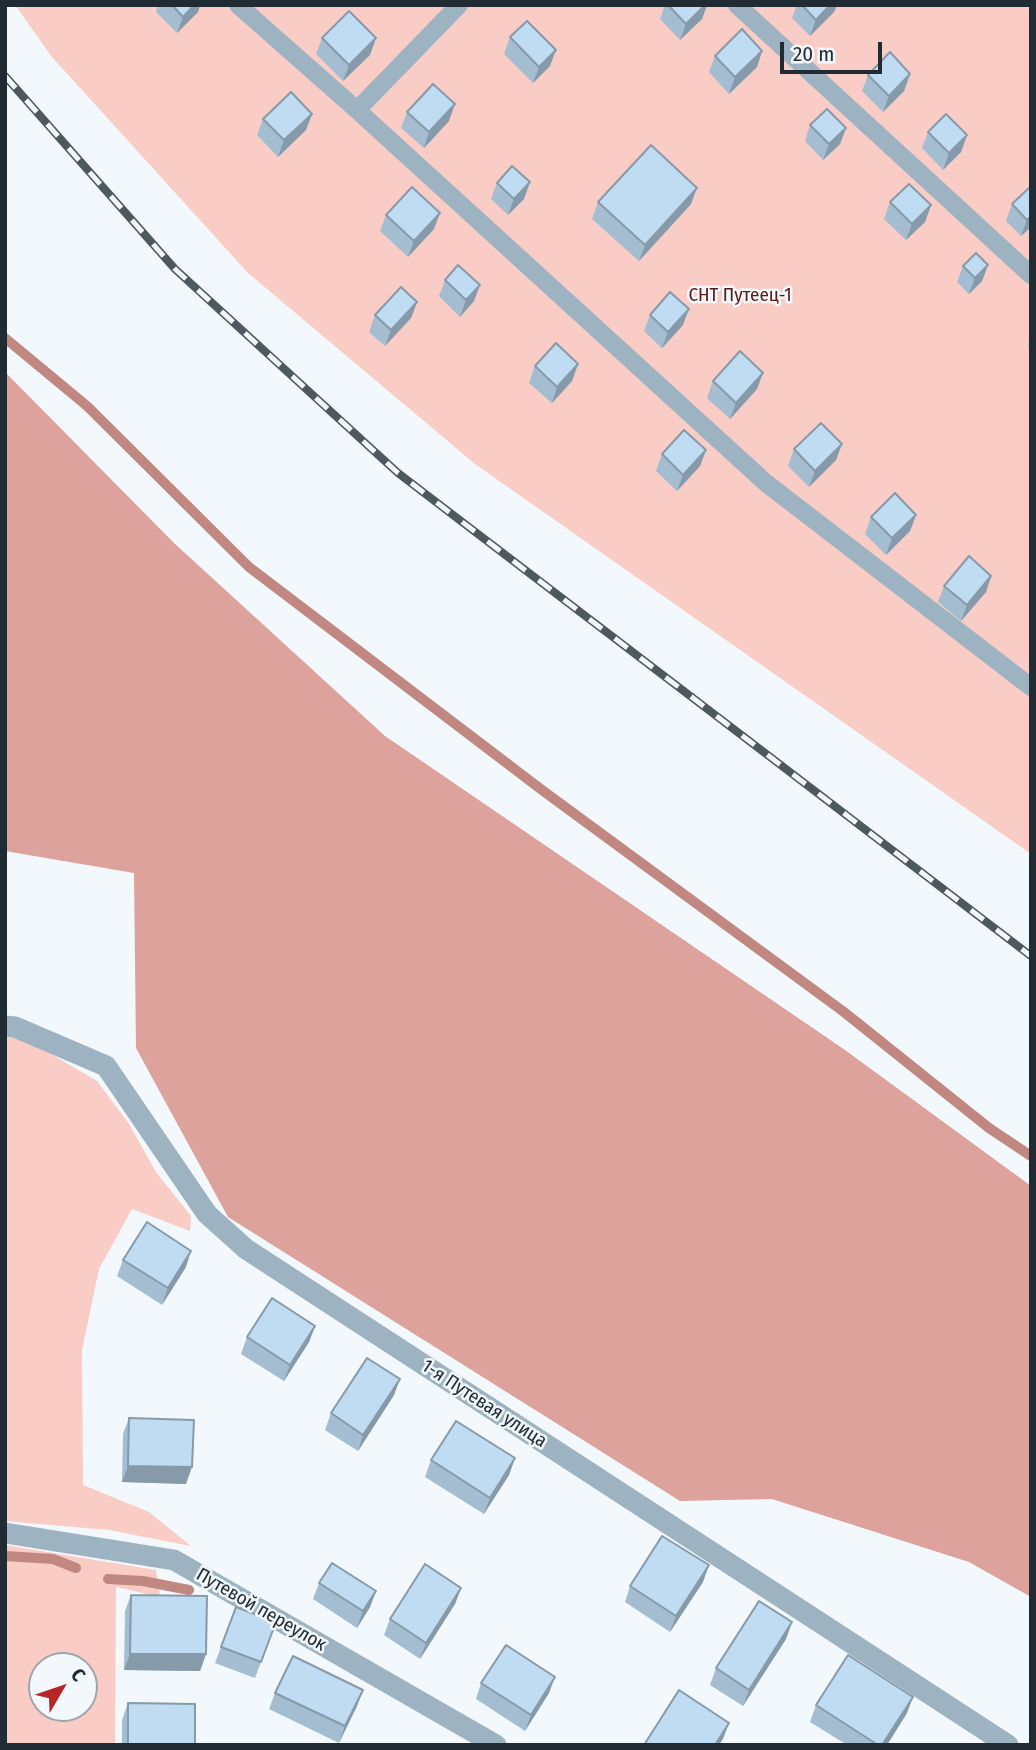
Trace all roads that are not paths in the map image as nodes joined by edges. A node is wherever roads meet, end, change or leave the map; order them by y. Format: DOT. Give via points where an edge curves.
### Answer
graph roads {
  1 [pos="238,5"];
  2 [pos="459,5"];
  3 [pos="737,5"];
  4 [pos="357,110"];
  5 [pos="1031,275"];
  6 [pos="1031,687"];
  7 [pos="5,1026"];
  8 [pos="5,1534"];
  9 [pos="496,1745"];
  10 [pos="1008,1745"];
  1 -- 4 [label="lane"];
  2 -- 4 [label="lane"];
  3 -- 5 [label="lane"];
  4 -- 6 [label="lane" via="766,484"];
  7 -- 10 [label="street, 1-я Путевая улица" via="106,1066 207,1214 246,1249"];
  8 -- 9 [label="street, Путевой переулок" via="174,1560"];
}
